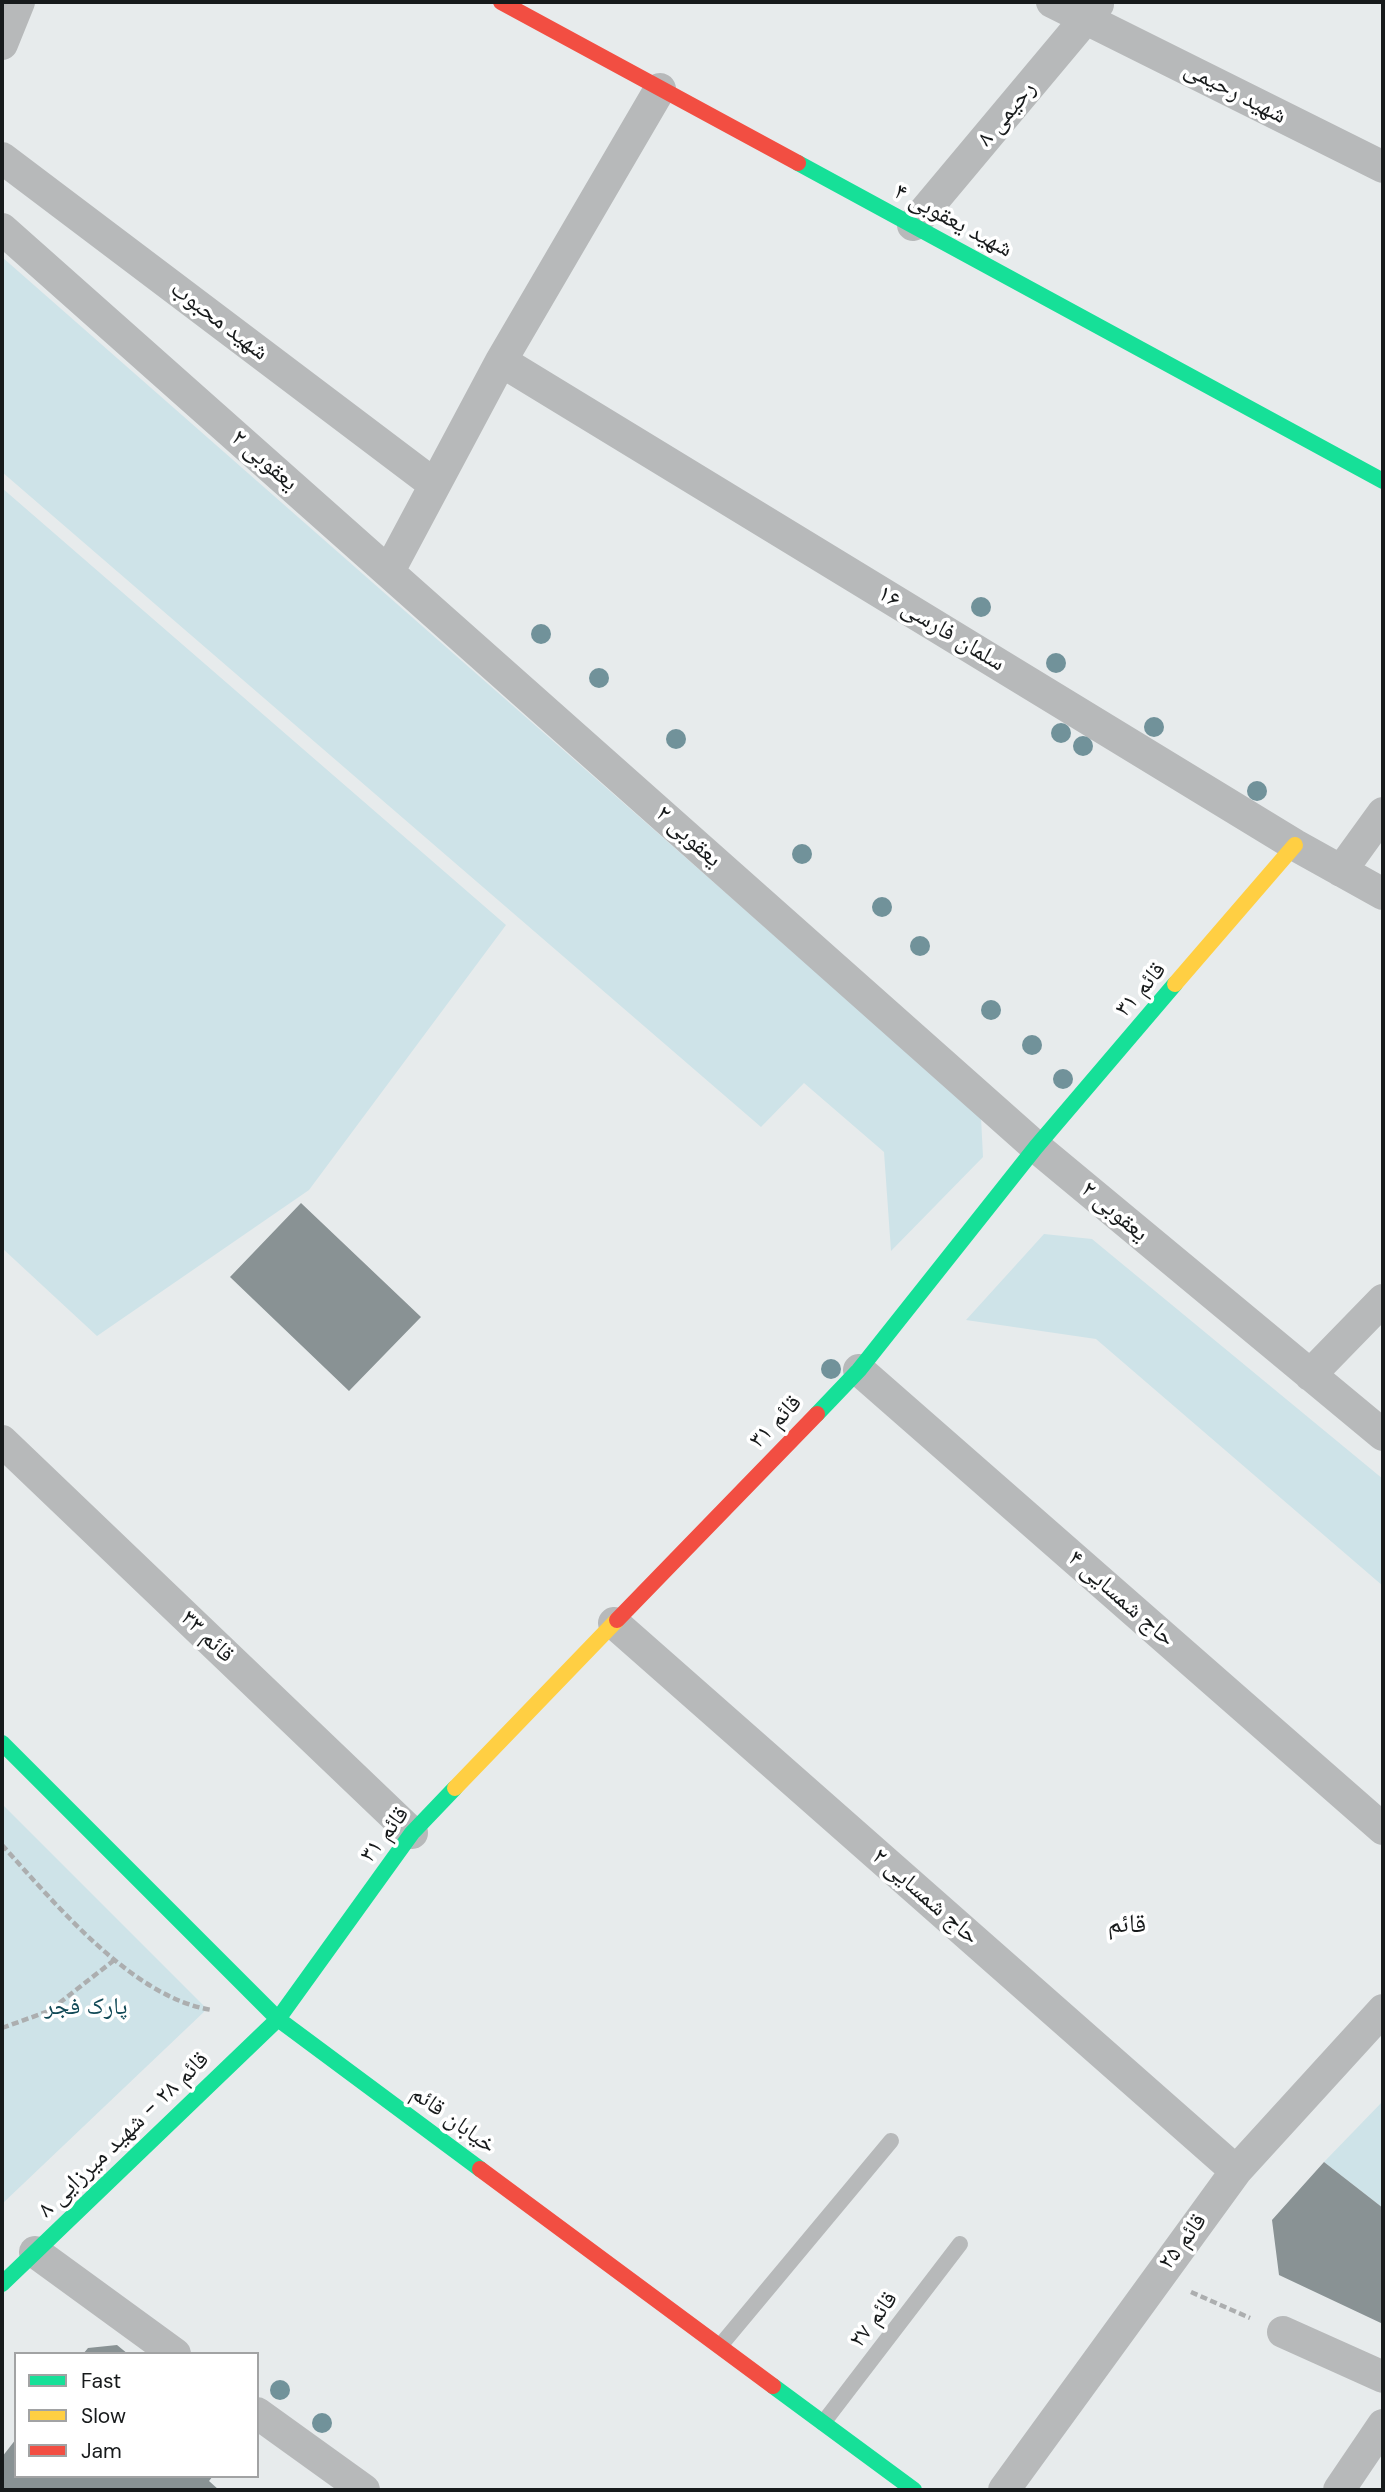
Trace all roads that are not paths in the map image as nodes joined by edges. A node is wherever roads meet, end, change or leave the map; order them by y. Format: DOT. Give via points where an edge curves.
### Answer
graph roads {
  1 [pos="19,2"];
  2 [pos="501,2"];
  3 [pos="1052,2"];
  4 [pos="1093,10"];
  5 [pos="2,44"];
  6 [pos="660,89"];
  7 [pos="2,158"];
  8 [pos="1383,167"];
  9 [pos="912,225"];
  10 [pos="2,229"];
  11 [pos="501,361"];
  12 [pos="1383,481"];
  13 [pos="435,485"];
  14 [pos="389,571"];
  15 [pos="1383,813"];
  16 [pos="1295,845"];
  17 [pos="1341,871"];
  18 [pos="1383,894"];
  19 [pos="1036,1147"];
  20 [pos="1383,1300"];
  21 [pos="859,1370"];
  22 [pos="1310,1375"];
  23 [pos="1383,1435"];
  24 [pos="2,1441"];
  25 [pos="614,1623"];
  26 [pos="2,1743"];
  27 [pos="1383,1829"];
  28 [pos="412,1833"];
  29 [pos="1383,2010"];
  30 [pos="278,2019"];
  31 [pos="891,2141"];
  32 [pos="1236,2171"];
  33 [pos="960,2244"];
  34 [pos="34,2252"];
  35 [pos="2,2284"];
  36 [pos="1283,2332"];
  37 [pos="720,2346"];
  38 [pos="172,2352"];
  39 [pos="1383,2377"];
  40 [pos="259,2414"];
  41 [pos="823,2423"];
  42 [pos="1383,2425"];
  43 [pos="364,2490"];
  44 [pos="914,2490"];
  45 [pos="1004,2490"];
  46 [pos="1339,2490"];
  1 -- 5 [label="street"];
  2 -- 6 [label="street, شهید یعقوبی ۴"];
  3 -- 4 [label="street, شهید رحیمی"];
  4 -- 8 [label="street, شهید رحیمی"];
  4 -- 9 [label="street, رحیمی ۸"];
  6 -- 9 [label="street, شهید یعقوبی ۴"];
  6 -- 11 [label="street"];
  7 -- 13 [label="street, شهید محبوب"];
  9 -- 12 [label="street, شهید یعقوبی ۴"];
  10 -- 14 [label="street, یعقوبی ۲"];
  11 -- 13 [label="street"];
  11 -- 16 [label="street, سلمان فارسی ۱۶"];
  13 -- 14 [label="street"];
  14 -- 19 [label="street, یعقوبی ۲"];
  15 -- 17 [label="street"];
  16 -- 17 [label="street, سلمان فارسی ۱۶"];
  16 -- 19 [label="street, قائم ۳۱"];
  17 -- 18 [label="street, سلمان فارسی ۱۶"];
  19 -- 21 [label="street, قائم ۳۱"];
  19 -- 22 [label="street, یعقوبی ۲"];
  20 -- 22 [label="street"];
  21 -- 25 [label="street, قائم ۳۱"];
  21 -- 27 [label="street, حاج شمسایی ۴"];
  22 -- 23 [label="street, یعقوبی ۲"];
  24 -- 28 [label="street, قائم ۳۳"];
  25 -- 28 [label="street, قائم ۳۱"];
  25 -- 32 [label="street, حاج شمسایی ۲"];
  26 -- 30 [label="street, خیابان قائم"];
  28 -- 30 [label="street, قائم ۳۱"];
  29 -- 32 [label="street, قائم ۲۵"];
  30 -- 34 [label="street, قائم ۲۸ - شهید میرزایی ۸"];
  30 -- 37 [label="street, خیابان قائم"];
  31 -- 37 [label="lane"];
  32 -- 45 [label="street, قائم ۲۵"];
  33 -- 41 [label="lane, قائم ۲۷"];
  34 -- 35 [label="street, قائم ۲۸ - شهید میرزایی ۸"];
  34 -- 38 [label="street"];
  36 -- 39 [label="street"];
  37 -- 41 [label="street, خیابان قائم"];
  40 -- 43 [label="street"];
  41 -- 44 [label="street, خیابان قائم"];
  42 -- 46 [label="street"];
}
